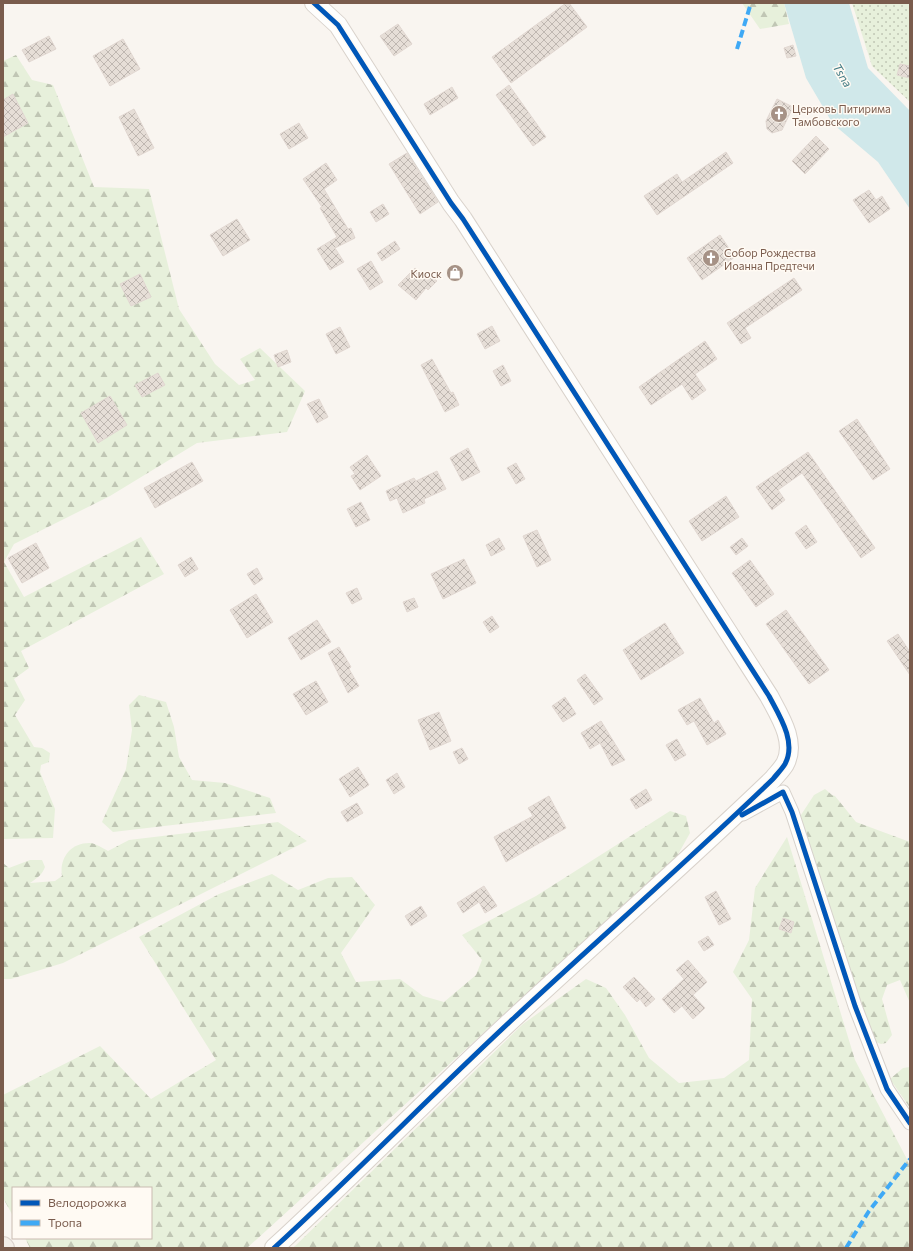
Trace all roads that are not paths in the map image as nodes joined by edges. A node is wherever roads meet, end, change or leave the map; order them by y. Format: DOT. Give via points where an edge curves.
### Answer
graph roads {
  1 [pos="314,3"];
  2 [pos="729,821"];
  3 [pos="910,1123"];
  4 [pos="274,1248"];
  1 -- 2 [label="street" via="338,25 770,696 786,730 789,749 785,764"];
  2 -- 3 [label="street" via="783,792 792,812 855,1006 887,1089"];
  2 -- 4 [label="street" via="514,1018"];
}
